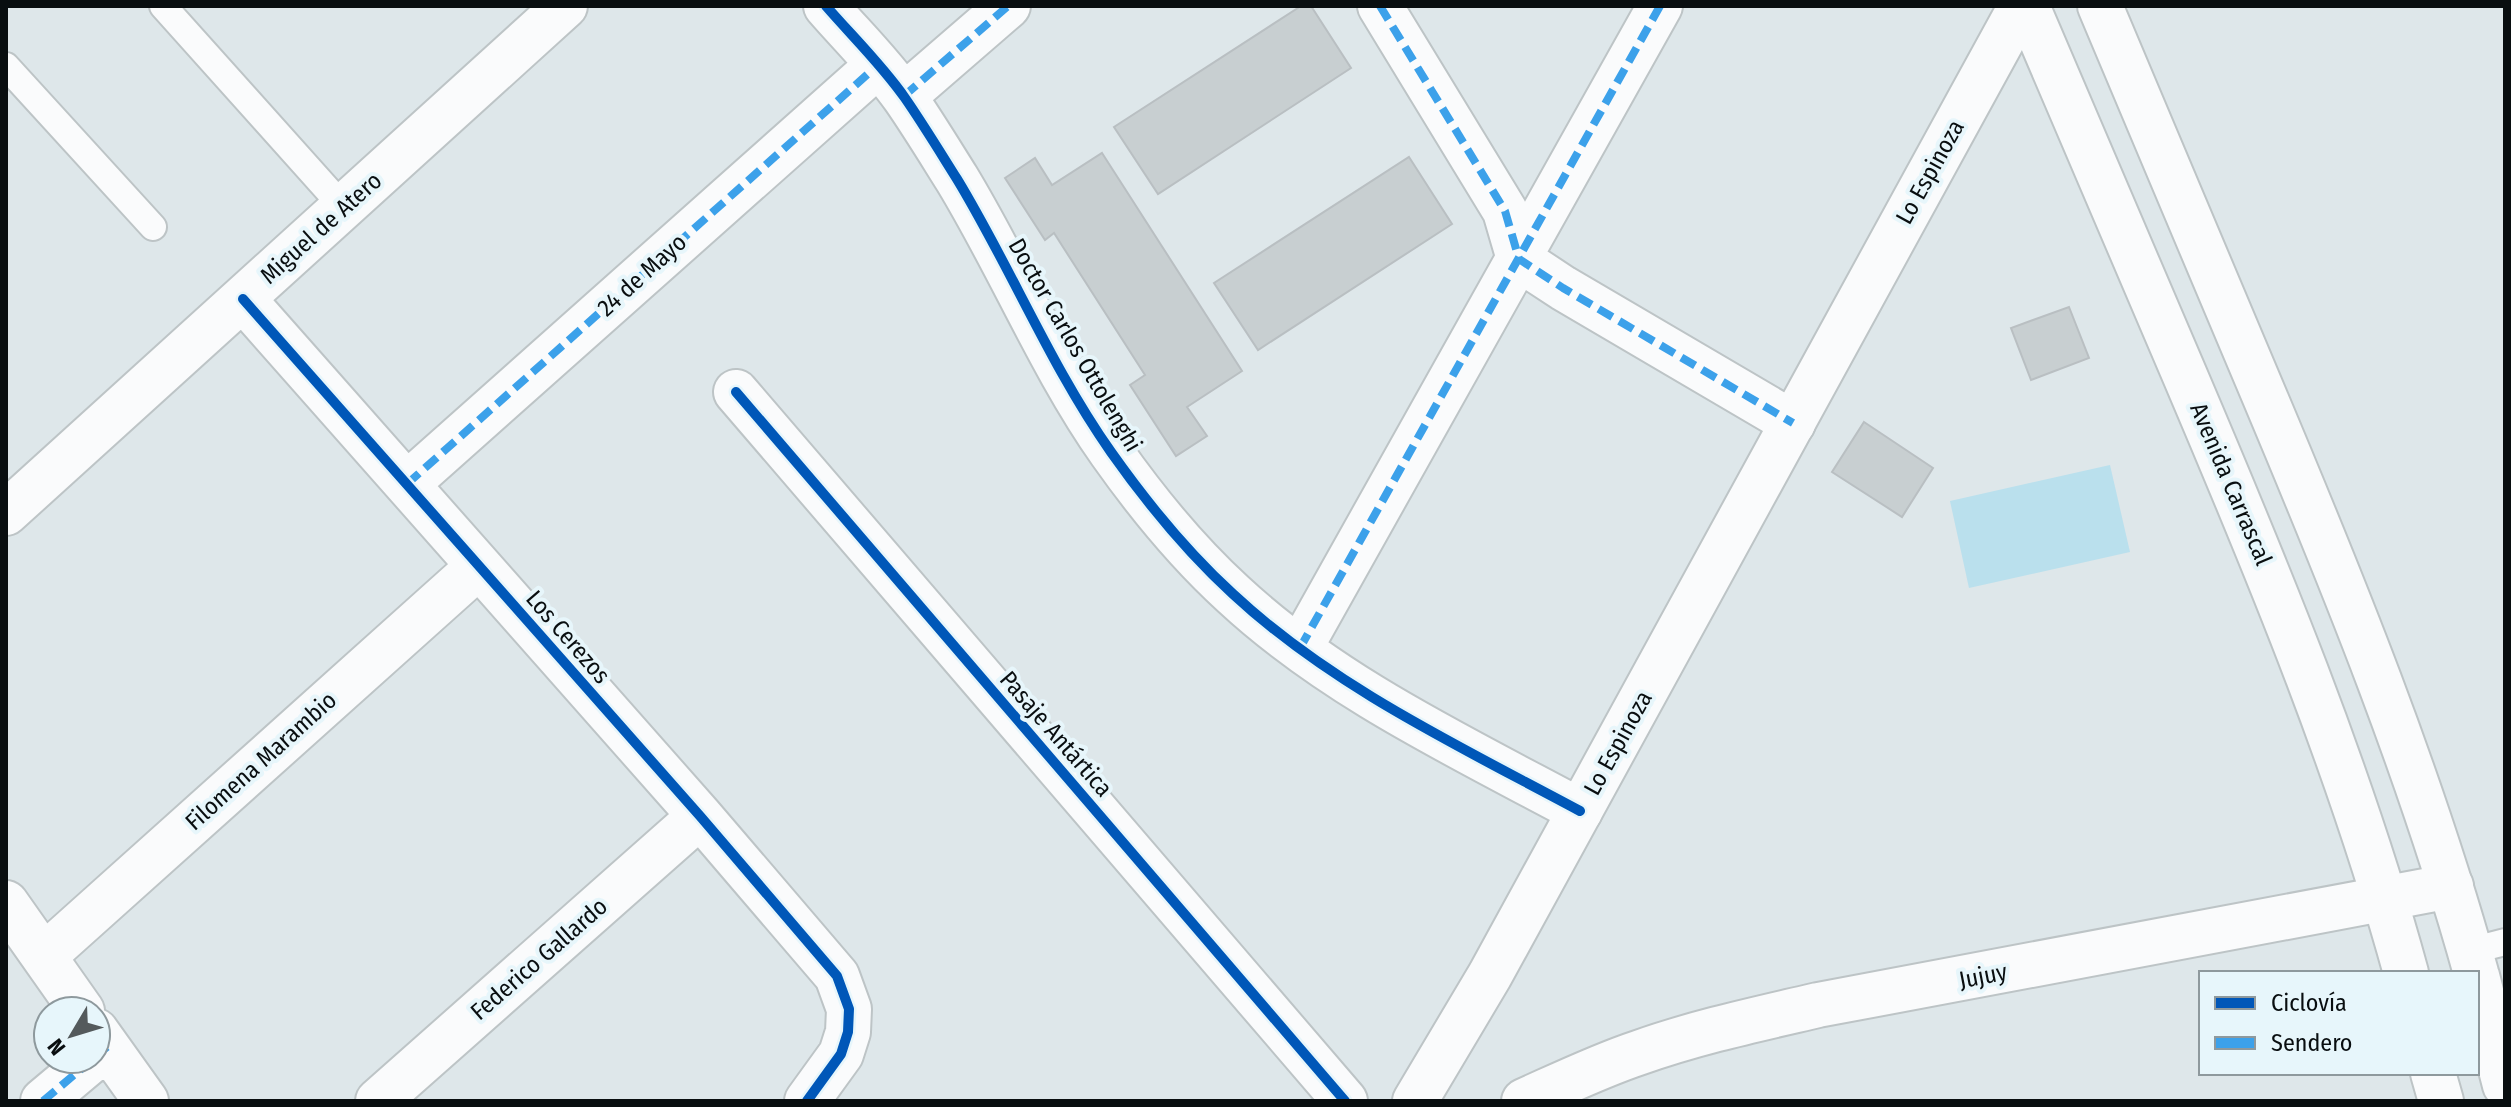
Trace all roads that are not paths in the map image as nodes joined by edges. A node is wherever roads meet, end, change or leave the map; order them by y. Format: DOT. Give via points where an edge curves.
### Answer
graph roads {
  1 [pos="163,6"];
  2 [pos="565,6"];
  3 [pos="826,6"];
  4 [pos="1008,6"];
  5 [pos="1380,6"];
  6 [pos="1660,6"];
  7 [pos="2021,6"];
  8 [pos="2027,6"];
  9 [pos="2100,6"];
  10 [pos="6,66"];
  11 [pos="891,81"];
  12 [pos="344,208"];
  13 [pos="153,227"];
  14 [pos="1519,259"];
  15 [pos="243,299"];
  16 [pos="736,392"];
  17 [pos="1793,423"];
  18 [pos="407,484"];
  19 [pos="6,513"];
  20 [pos="479,566"];
  21 [pos="1300,648"];
  22 [pos="1580,811"];
  23 [pos="700,816"];
  24 [pos="2451,886"];
  25 [pos="2386,899"];
  26 [pos="6,903"];
  27 [pos="44,956"];
  28 [pos="2482,960"];
  29 [pos="2405,971"];
  30 [pos="71,995"];
  31 [pos="112,1063"];
  32 [pos="70,1075"];
  33 [pos="2434,1075"];
  34 [pos="2505,1085"];
  35 [pos="43,1101"];
  36 [pos="146,1101"];
  37 [pos="378,1101"];
  38 [pos="807,1101"];
  39 [pos="1345,1101"];
  40 [pos="1415,1101"];
  41 [pos="1524,1101"];
  42 [pos="2441,1101"];
  1 -- 12 [label="lane"];
  2 -- 12 [label="street, Miguel de Atero"];
  3 -- 11 [label="street, Doctor Carlos Ottolenghi"];
  4 -- 11 [label="street, 24 de Mayo"];
  5 -- 14 [label="street" via="1505,211"];
  6 -- 14 [label="street"];
  7 -- 17 [label="street, Lo Espinoza"];
  8 -- 25 [label="street, Avenida Carrascal" via="2291,632"];
  9 -- 24 [label="street" via="2338,575"];
  10 -- 13 [label="lane"];
  11 -- 18 [label="street, 24 de Mayo"];
  11 -- 21 [label="street, Doctor Carlos Ottolenghi" via="958,181 1109,450 1196,557"];
  12 -- 15 [label="street, Miguel de Atero"];
  14 -- 17 [label="street"];
  14 -- 21 [label="street"];
  15 -- 18 [label="street, Los Cerezos"];
  15 -- 19 [label="street, Miguel de Atero"];
  16 -- 39 [label="street, Pasaje Antártica"];
  17 -- 22 [label="street, Lo Espinoza"];
  18 -- 20 [label="street, Los Cerezos"];
  20 -- 23 [label="street, Los Cerezos"];
  20 -- 27 [label="street, Filomena Marambio"];
  21 -- 22 [label="street, Doctor Carlos Ottolenghi" via="1399,713"];
  22 -- 40 [label="street, Lo Espinoza"];
  23 -- 37 [label="street, Federico Gallardo"];
  23 -- 38 [label="street, Los Cerezos" via="837,976 849,1009 848,1032 841,1054"];
  24 -- 25 [label="street, Jujuy"];
  24 -- 28 [label="street"];
  25 -- 29 [label="street, Avenida Carrascal"];
  25 -- 41 [label="street, Jujuy" via="1745,1022 1638,1053"];
  26 -- 27 [label="street"];
  27 -- 30 [label="street"];
  28 -- 34 [label="street"];
  31 -- 36 [label="street"];
  32 -- 35 [label="street"];
  33 -- 42 [label="street"];
}
